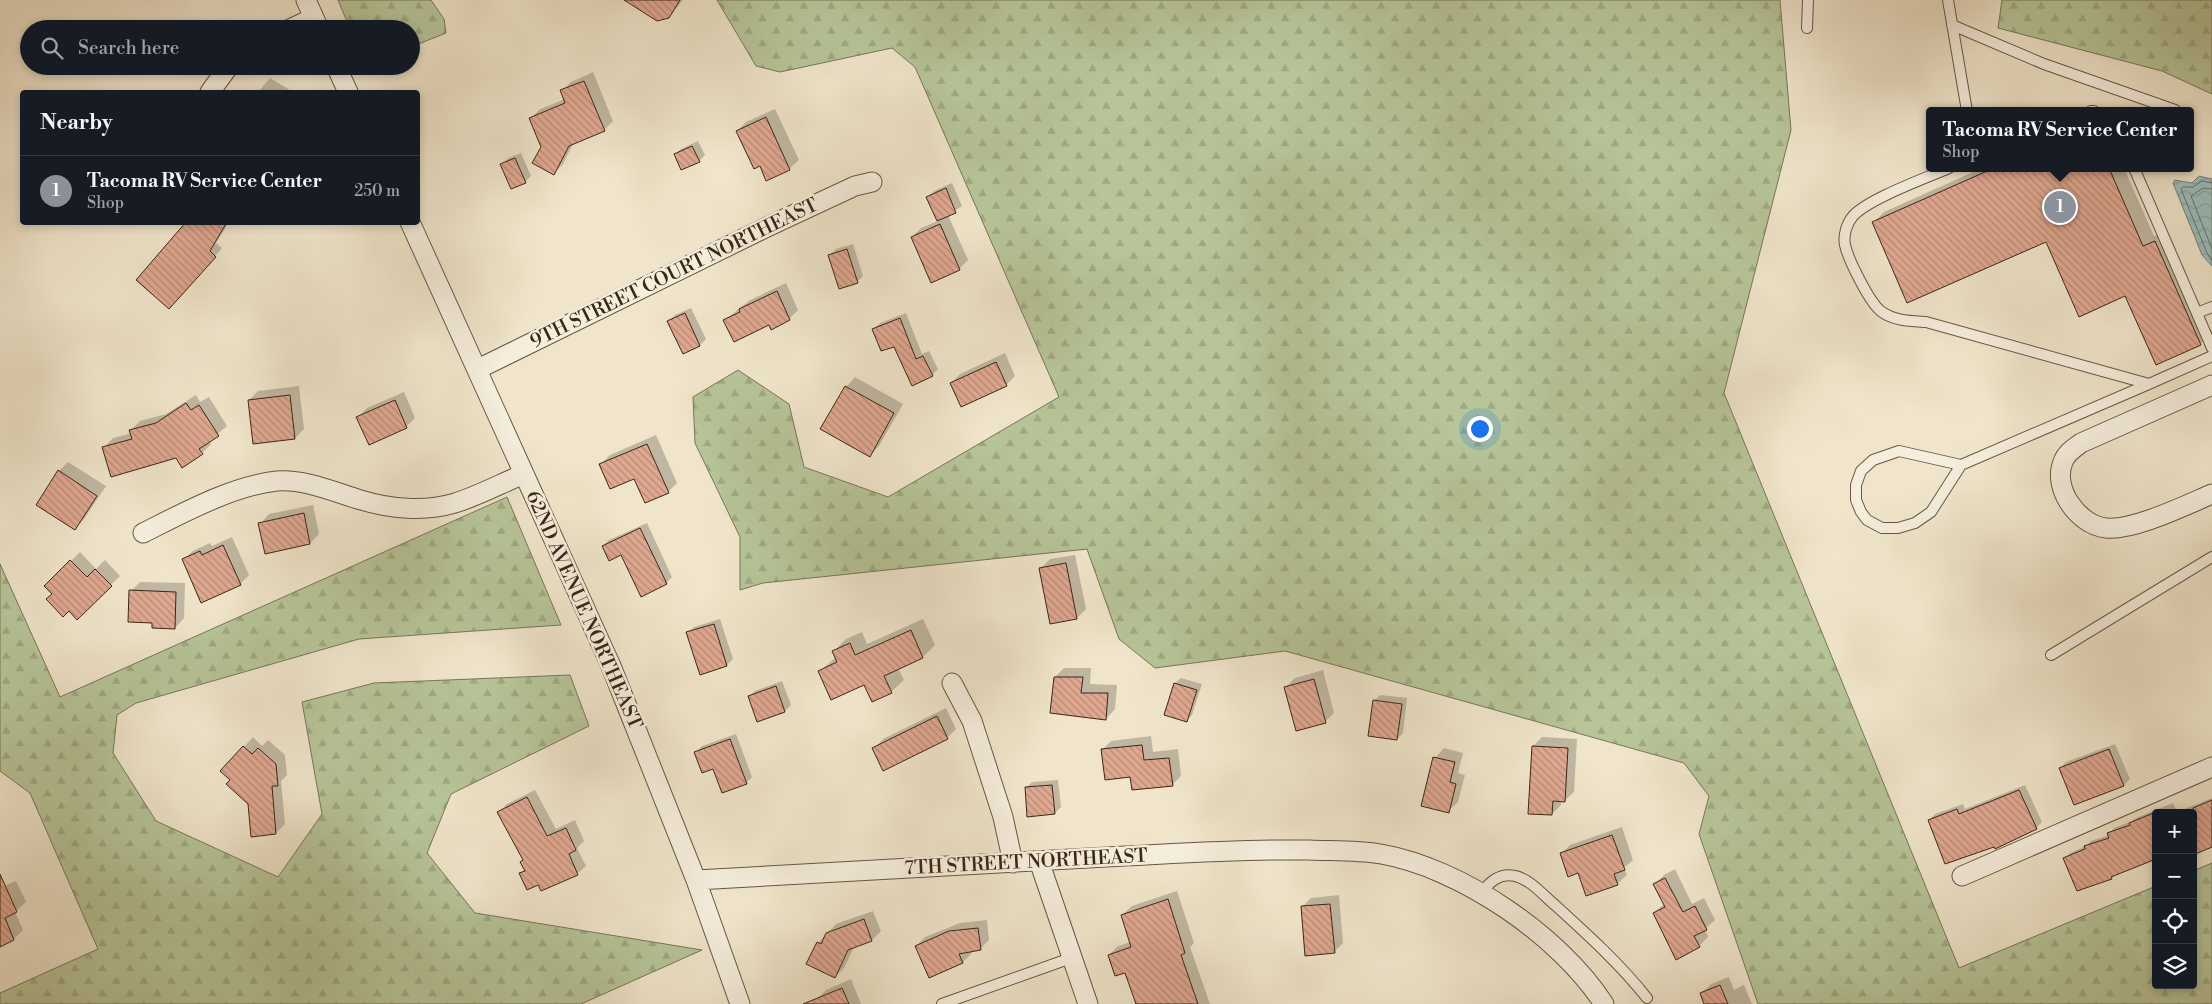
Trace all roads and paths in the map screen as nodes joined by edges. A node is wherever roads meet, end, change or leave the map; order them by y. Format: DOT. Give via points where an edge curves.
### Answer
graph roads {
  1 [pos="306,0"];
  2 [pos="1808,0"];
  3 [pos="1948,0"];
  4 [pos="315,20"];
  5 [pos="1952,25"];
  6 [pos="1807,28"];
  7 [pos="222,75"];
  8 [pos="340,75"];
  9 [pos="211,90"];
  10 [pos="347,90"];
  11 [pos="1966,107"];
  12 [pos="2166,107"];
  13 [pos="1940,172"];
  14 [pos="2136,172"];
  15 [pos="872,182"];
  16 [pos="411,225"];
  17 [pos="2212,307"];
  18 [pos="2198,313"];
  19 [pos="2212,348"];
  20 [pos="2212,356"];
  21 [pos="478,369"];
  22 [pos="2149,384"];
  23 [pos="2212,385"];
  24 [pos="1961,465"];
  25 [pos="524,474"];
  26 [pos="2212,494"];
  27 [pos="143,533"];
  28 [pos="2212,557"];
  29 [pos="2051,655"];
  30 [pos="952,683"];
  31 [pos="2212,768"];
  32 [pos="1039,861"];
  33 [pos="1013,864"];
  34 [pos="1962,876"];
  35 [pos="696,880"];
  36 [pos="1480,894"];
  37 [pos="1071,958"];
  38 [pos="1647,998"];
  39 [pos="740,1004"];
  40 [pos="942,1004"];
  41 [pos="1088,1004"];
  42 [pos="1604,1004"];
  1 -- 4 [label="street"];
  2 -- 6 [label="lane"];
  3 -- 5 [label="lane"];
  5 -- 11 [label="lane"];
  5 -- 12 [label="lane" via="2044,64"];
  7 -- 9 [label="street"];
  8 -- 10 [label="street"];
  13 -- 22 [label="lane" via="1863,206 1852,217 1846,230 1845,244 1870,300 1881,311 1898,320 1926,322"];
  14 -- 18 [label="lane"];
  15 -- 21 [label="street, 9TH STREET COURT NORTHEAST" via="855,186 767,227"];
  16 -- 21 [label="street, 62ND AVENUE NORTHEAST"];
  17 -- 18 [label="lane"];
  18 -- 19 [label="lane"];
  20 -- 22 [label="lane"];
  21 -- 25 [label="street, 62ND AVENUE NORTHEAST"];
  22 -- 24 [label="lane"];
  23 -- 26 [label="street" via="2081,443 2068,452 2060,473 2061,488 2080,516 2105,528 2146,520"];
  24 -- 24 [label="lane" via="1899,451 1873,460 1861,471 1856,485 1860,512 1882,528 1915,523 1931,512"];
  25 -- 27 [label="street" via="455,503 411,508 362,500 298,482 278,481 239,490"];
  25 -- 35 [label="street, 62ND AVENUE NORTHEAST" via="611,666"];
  28 -- 29 [label="lane"];
  30 -- 33 [label="street" via="972,721 1003,817"];
  31 -- 34 [label="street"];
  32 -- 33 [label="street, 7TH STREET NORTHEAST"];
  32 -- 36 [label="street, 7TH STREET NORTHEAST" via="1265,850 1355,851 1400,859 1440,873"];
  32 -- 37 [label="street"];
  33 -- 35 [label="street, 7TH STREET NORTHEAST"];
  35 -- 39 [label="street, 62ND AVENUE NORTHEAST"];
  36 -- 38 [label="lane" via="1489,883 1506,875 1516,876 1533,886 1587,934"];
  36 -- 42 [label="street, 7TH STREET NORTHEAST" via="1511,911 1542,935 1576,967"];
  37 -- 40 [label="lane"];
  37 -- 41 [label="street"];
}
